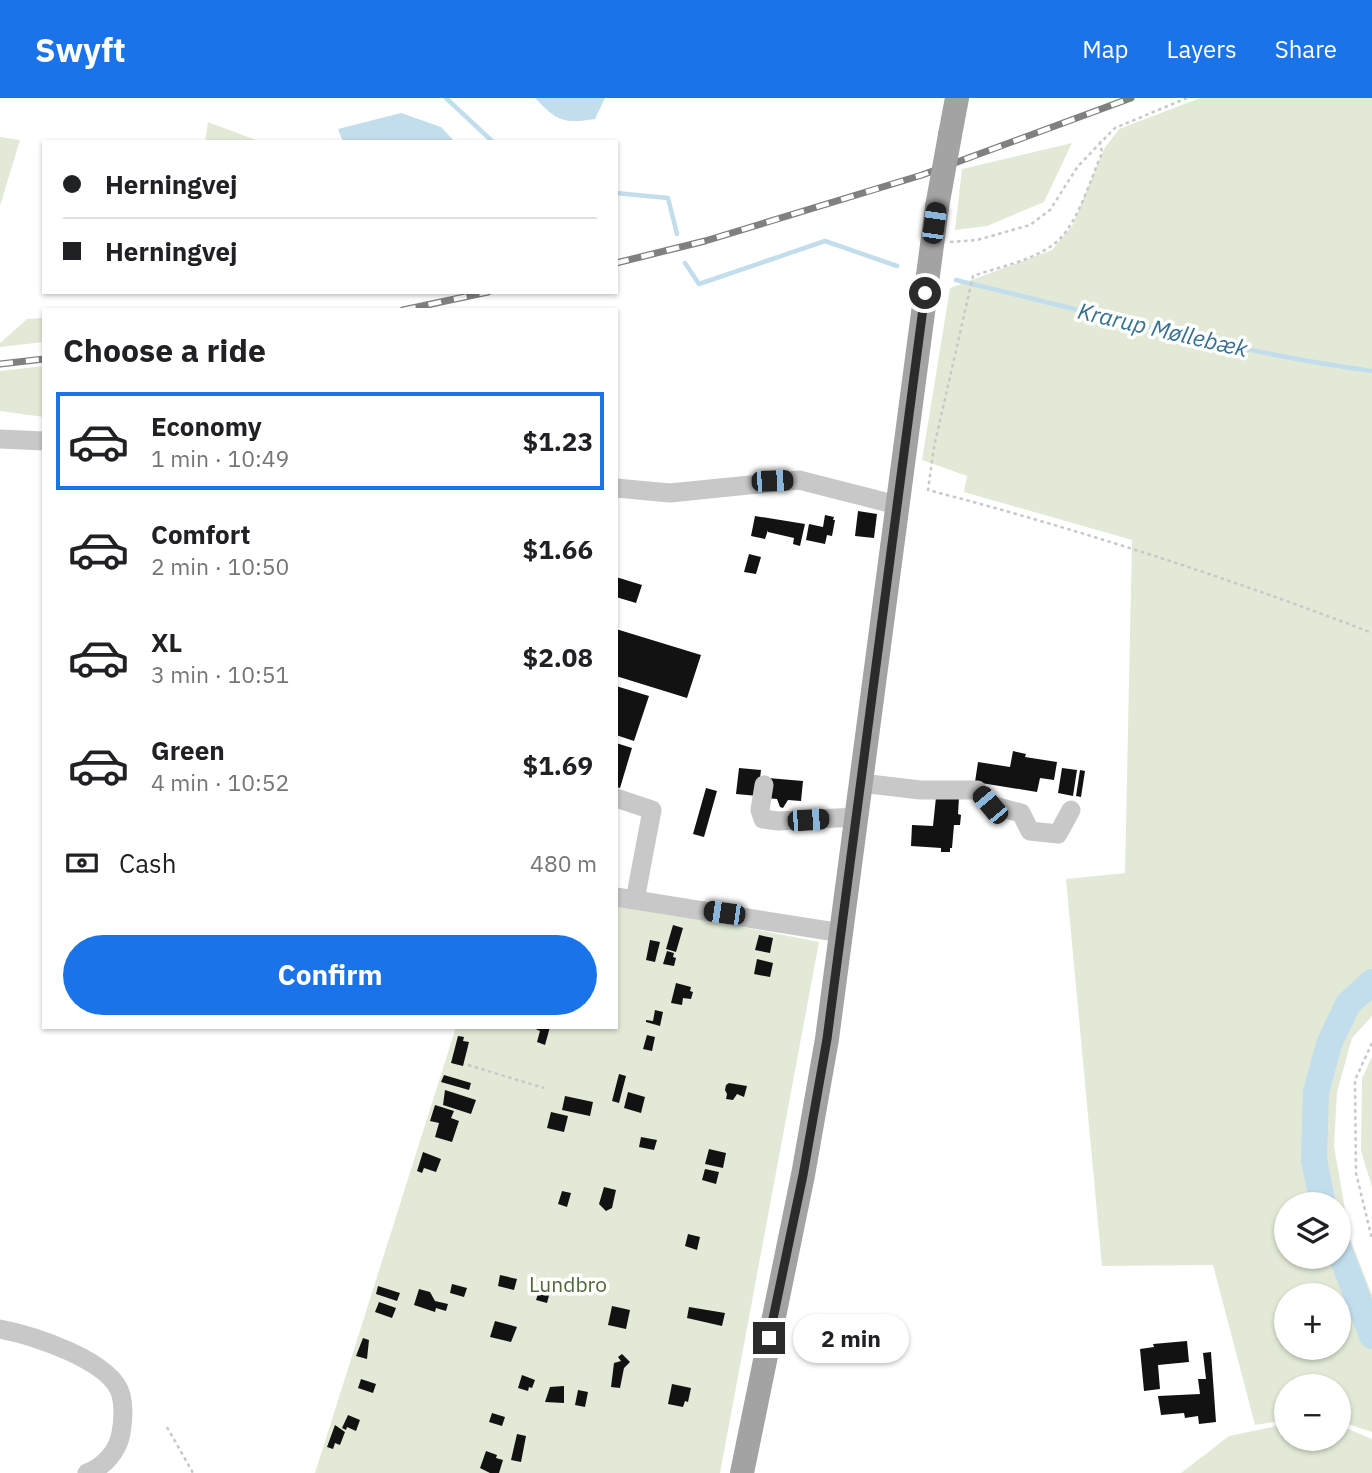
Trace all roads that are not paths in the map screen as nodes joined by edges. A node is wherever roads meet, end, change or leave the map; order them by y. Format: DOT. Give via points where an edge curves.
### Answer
graph roads {
  1 [pos="957,98"];
  2 [pos="0,439"];
  3 [pos="42,441"];
  4 [pos="618,488"];
  5 [pos="897,505"];
  6 [pos="861,783"];
  7 [pos="764,785"];
  8 [pos="618,799"];
  9 [pos="1071,810"];
  10 [pos="857,817"];
  11 [pos="625,899"];
  12 [pos="842,933"];
  13 [pos="0,1329"];
  14 [pos="87,1473"];
  15 [pos="742,1473"];
  1 -- 5 [label="main road, bridge" via="932,240"];
  2 -- 3 [label="street"];
  4 -- 5 [label="street" via="670,493 799,481"];
  5 -- 6 [label="main road"];
  6 -- 9 [label="street" via="977,790 990,805 1021,813 1030,831 1058,834"];
  6 -- 10 [label="main road"];
  7 -- 10 [label="street" via="763,819"];
  8 -- 11 [label="street" via="652,810"];
  10 -- 12 [label="main road"];
  11 -- 12 [label="street"];
  12 -- 15 [label="main road" via="803,1175"];
  13 -- 14 [label="street" via="31,1335 96,1366 114,1382 121,1394 121,1436 111,1456"];
}
